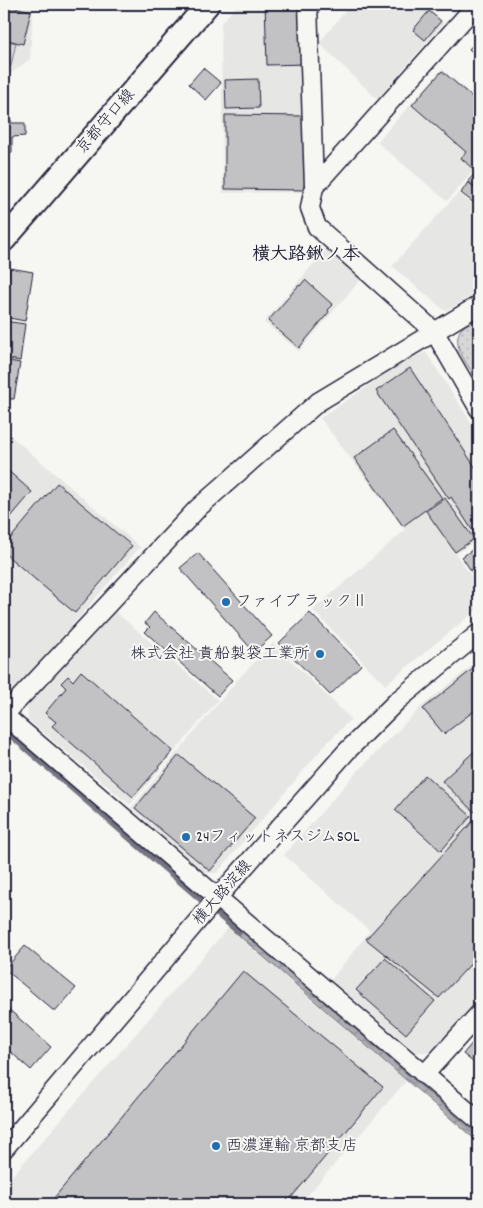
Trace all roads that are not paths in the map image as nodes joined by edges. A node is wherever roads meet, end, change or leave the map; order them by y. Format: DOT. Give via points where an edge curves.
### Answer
graph roads {
  1 [pos="208,4"];
  2 [pos="308,4"];
  3 [pos="477,4"];
  4 [pos="314,187"];
  5 [pos="4,240"];
  6 [pos="479,305"];
  7 [pos="434,331"];
  8 [pos="479,409"];
  9 [pos="479,633"];
  10 [pos="217,898"];
  11 [pos="479,1014"];
  12 [pos="424,1075"];
  13 [pos="479,1121"];
  14 [pos="4,1148"];
  1 -- 5 [label="main road, 京都守口線"];
  2 -- 4 [label="street"];
  3 -- 4 [label="street"];
  4 -- 7 [label="street" via="310,208 317,226"];
  6 -- 7 [label="street"];
  7 -- 8 [label="street"];
  7 -- 10 [label="street" via="318,402 198,508 4,715"];
  9 -- 10 [label="street, 横大路淀線" via="397,701 346,752"];
  10 -- 12 [label="street"];
  10 -- 14 [label="street, 横大路淀線"];
  11 -- 12 [label="street"];
  12 -- 13 [label="street"];
}
